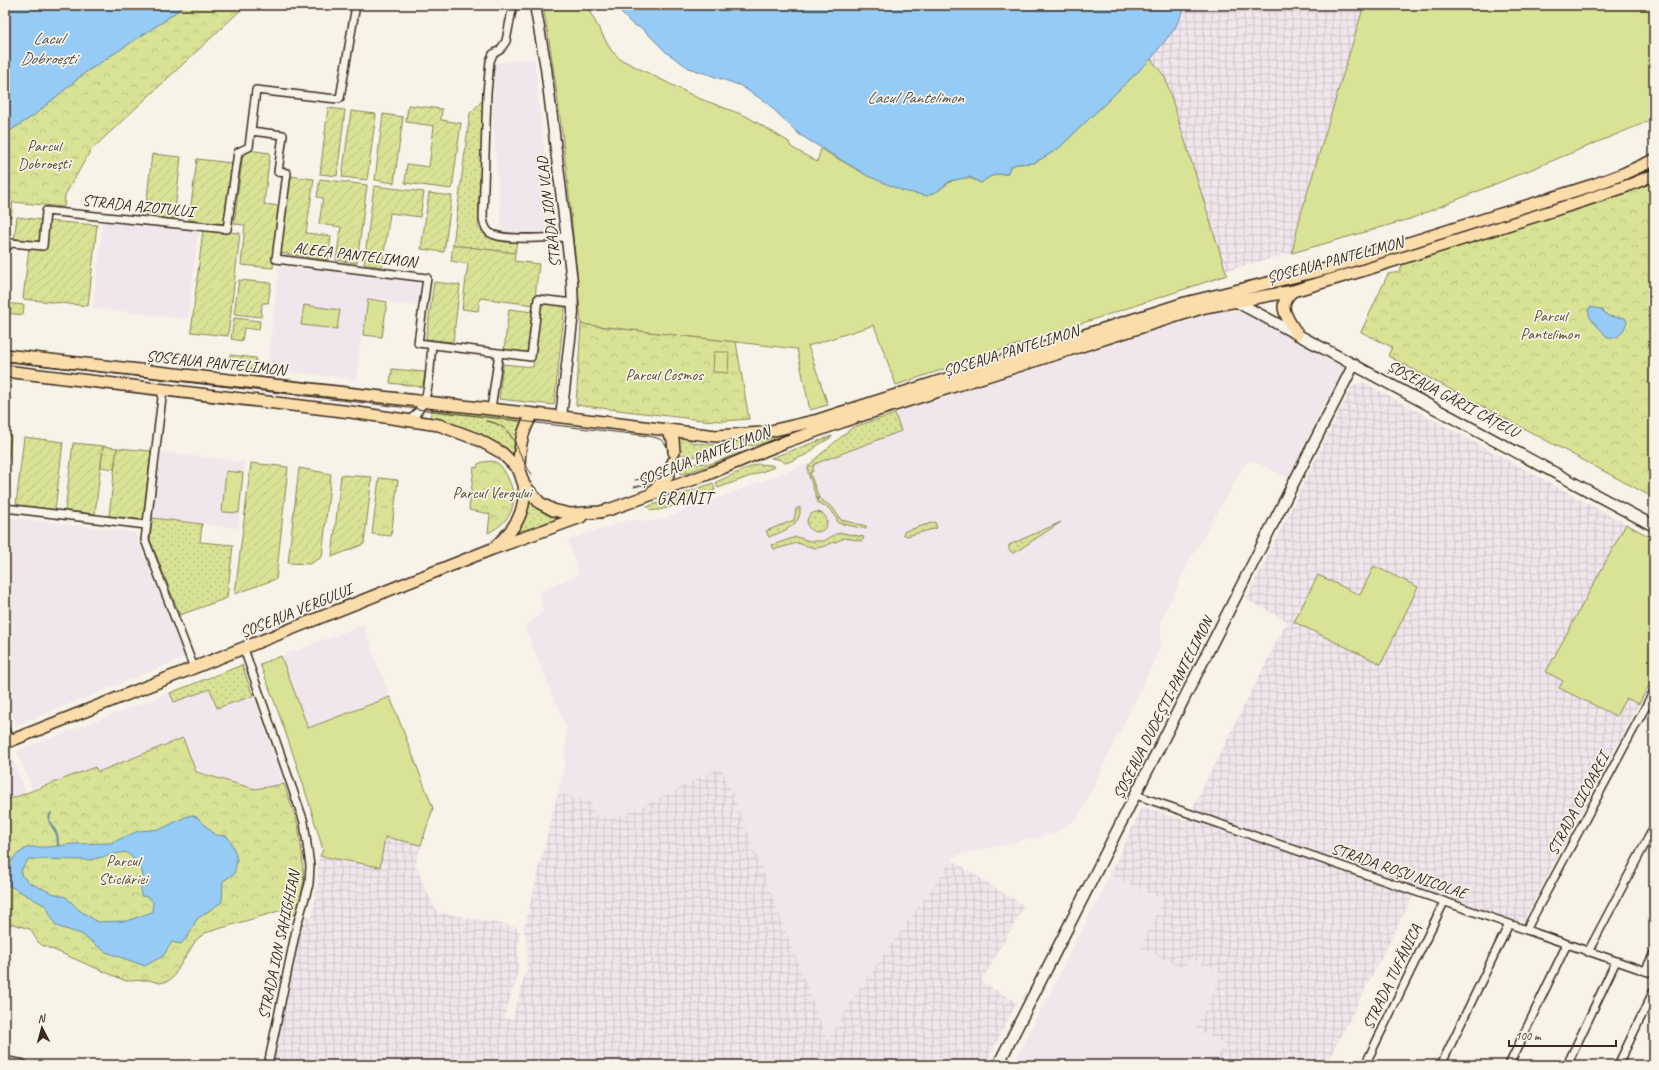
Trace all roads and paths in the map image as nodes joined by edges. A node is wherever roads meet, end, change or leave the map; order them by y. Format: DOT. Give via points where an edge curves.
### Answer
graph roads {
  1 [pos="356,5"];
  2 [pos="513,5"];
  3 [pos="535,5"];
  4 [pos="251,131"];
  5 [pos="1654,160"];
  6 [pos="1654,175"];
  7 [pos="568,237"];
  8 [pos="5,249"];
  9 [pos="1243,288"];
  10 [pos="1293,291"];
  11 [pos="1217,294"];
  12 [pos="1236,301"];
  13 [pos="573,303"];
  14 [pos="1297,334"];
  15 [pos="432,345"];
  16 [pos="499,353"];
  17 [pos="5,355"];
  18 [pos="1354,364"];
  19 [pos="5,371"];
  20 [pos="163,389"];
  21 [pos="424,402"];
  22 [pos="491,409"];
  23 [pos="533,414"];
  24 [pos="561,417"];
  25 [pos="411,420"];
  26 [pos="667,430"];
  27 [pos="520,470"];
  28 [pos="524,485"];
  29 [pos="647,496"];
  30 [pos="5,508"];
  31 [pos="600,512"];
  32 [pos="146,525"];
  33 [pos="1654,526"];
  34 [pos="492,550"];
  35 [pos="244,649"];
  36 [pos="194,668"];
  37 [pos="1654,690"];
  38 [pos="5,730"];
  39 [pos="7,742"];
  40 [pos="1136,795"];
  41 [pos="1654,827"];
  42 [pos="1444,902"];
  43 [pos="1509,924"];
  44 [pos="1526,930"];
  45 [pos="1567,944"];
  46 [pos="1588,952"];
  47 [pos="1654,954"];
  48 [pos="1616,961"];
  49 [pos="1645,971"];
  50 [pos="1654,974"];
  51 [pos="1654,990"];
  52 [pos="5,1062"];
  53 [pos="22,1065"];
  54 [pos="268,1065"];
  55 [pos="998,1065"];
  56 [pos="1365,1065"];
  57 [pos="1441,1065"];
  58 [pos="1509,1065"];
  59 [pos="1567,1065"];
  60 [pos="1618,1065"];
  1 -- 4 [label="street" via="340,98 256,90"];
  2 -- 7 [label="street" via="506,40 490,61 487,93 485,226 493,235 505,238"];
  3 -- 7 [label="street, STRADA ION VLAD" via="546,68"];
  4 -- 8 [label="street, STRADA AZOTULUI" via="249,147 238,152 227,229 46,211 43,246 11,243"];
  4 -- 15 [label="street, ALEEA PANTELIMON" via="283,134 278,172 287,173 276,260 427,278 418,344"];
  5 -- 9 [label="main road, ȘOSEAUA PANTELIMON" via="1623,174 1412,242 1326,268"];
  6 -- 10 [label="main road, ȘOSEAUA PANTELIMON" via="1584,201"];
  7 -- 13 [label="street, STRADA ION VLAD"];
  9 -- 11 [label="main road, ȘOSEAUA PANTELIMON"];
  9 -- 12 [label="main road"];
  10 -- 12 [label="main road, ȘOSEAUA PANTELIMON"];
  10 -- 14 [label="main road" via="1285,298 1283,305"];
  11 -- 12 [label="main road, ȘOSEAUA GĂRII CĂȚELU"];
  11 -- 26 [label="main road, ȘOSEAUA PANTELIMON" via="799,426 762,433 716,436"];
  12 -- 14 [label="street, ȘOSEAUA GĂRII CĂȚELU"];
  12 -- 29 [label="main road, ȘOSEAUA PANTELIMON" via="1165,319 853,418"];
  13 -- 16 [label="street" via="538,299 531,357"];
  13 -- 24 [label="street, STRADA ION VLAD"];
  14 -- 18 [label="street, ȘOSEAUA GĂRII CĂȚELU"];
  15 -- 16 [label="street"];
  15 -- 21 [label="street"];
  16 -- 22 [label="street"];
  17 -- 21 [label="main road, ȘOSEAUA PANTELIMON"];
  18 -- 33 [label="street, ȘOSEAUA GĂRII CĂȚELU"];
  18 -- 40 [label="street, ȘOSEAUA DUDEȘTI-PANTELIMON"];
  19 -- 20 [label="main road, ȘOSEAUA PANTELIMON"];
  20 -- 25 [label="main road, ȘOSEAUA PANTELIMON"];
  20 -- 32 [label="street"];
  21 -- 22 [label="main road, ȘOSEAUA PANTELIMON"];
  21 -- 25 [label="street"];
  22 -- 23 [label="main road, ȘOSEAUA PANTELIMON"];
  23 -- 24 [label="main road, ȘOSEAUA PANTELIMON"];
  23 -- 27 [label="main road" via="521,443"];
  24 -- 26 [label="main road, ȘOSEAUA PANTELIMON"];
  25 -- 27 [label="main road, ȘOSEAUA PANTELIMON" via="439,424 479,440 509,458"];
  26 -- 29 [label="main road" via="673,439 673,457 667,477"];
  27 -- 28 [label="main road, ȘOSEAUA PANTELIMON"];
  28 -- 31 [label="main road, ȘOSEAUA PANTELIMON" via="540,503 562,513"];
  28 -- 34 [label="main road" via="520,516 510,532"];
  29 -- 31 [label="main road, ȘOSEAUA PANTELIMON"];
  30 -- 32 [label="street"];
  31 -- 34 [label="main road, ȘOSEAUA VERGULUI" via="568,521"];
  32 -- 36 [label="street" via="146,544"];
  34 -- 35 [label="main road, ȘOSEAUA VERGULUI"];
  35 -- 36 [label="main road, ȘOSEAUA VERGULUI"];
  35 -- 54 [label="street, STRADA ION SAHIGHIAN" via="304,822 310,866 309,884 297,925"];
  36 -- 39 [label="main road, ȘOSEAUA VERGULUI"];
  37 -- 44 [label="street, STRADA CICOAREI"];
  38 -- 39 [label="street"];
  40 -- 42 [label="street, STRADA ROȘU NICOLAE"];
  40 -- 55 [label="street, ȘOSEAUA DUDEȘTI-PANTELIMON"];
  41 -- 46 [label="street"];
  42 -- 43 [label="street, STRADA ROȘU NICOLAE"];
  42 -- 56 [label="street, STRADA TUFĂNICA"];
  43 -- 44 [label="street, STRADA ROȘU NICOLAE"];
  43 -- 57 [label="street"];
  44 -- 45 [label="street, STRADA ROȘU NICOLAE"];
  45 -- 46 [label="street, STRADA ROȘU NICOLAE"];
  45 -- 58 [label="street"];
  46 -- 48 [label="street, STRADA ROȘU NICOLAE"];
  47 -- 49 [label="street"];
  48 -- 49 [label="street, STRADA ROȘU NICOLAE"];
  48 -- 59 [label="street"];
  49 -- 50 [label="street, STRADA ROȘU NICOLAE"];
  51 -- 60 [label="street"];
  52 -- 53 [label="street"];
}
